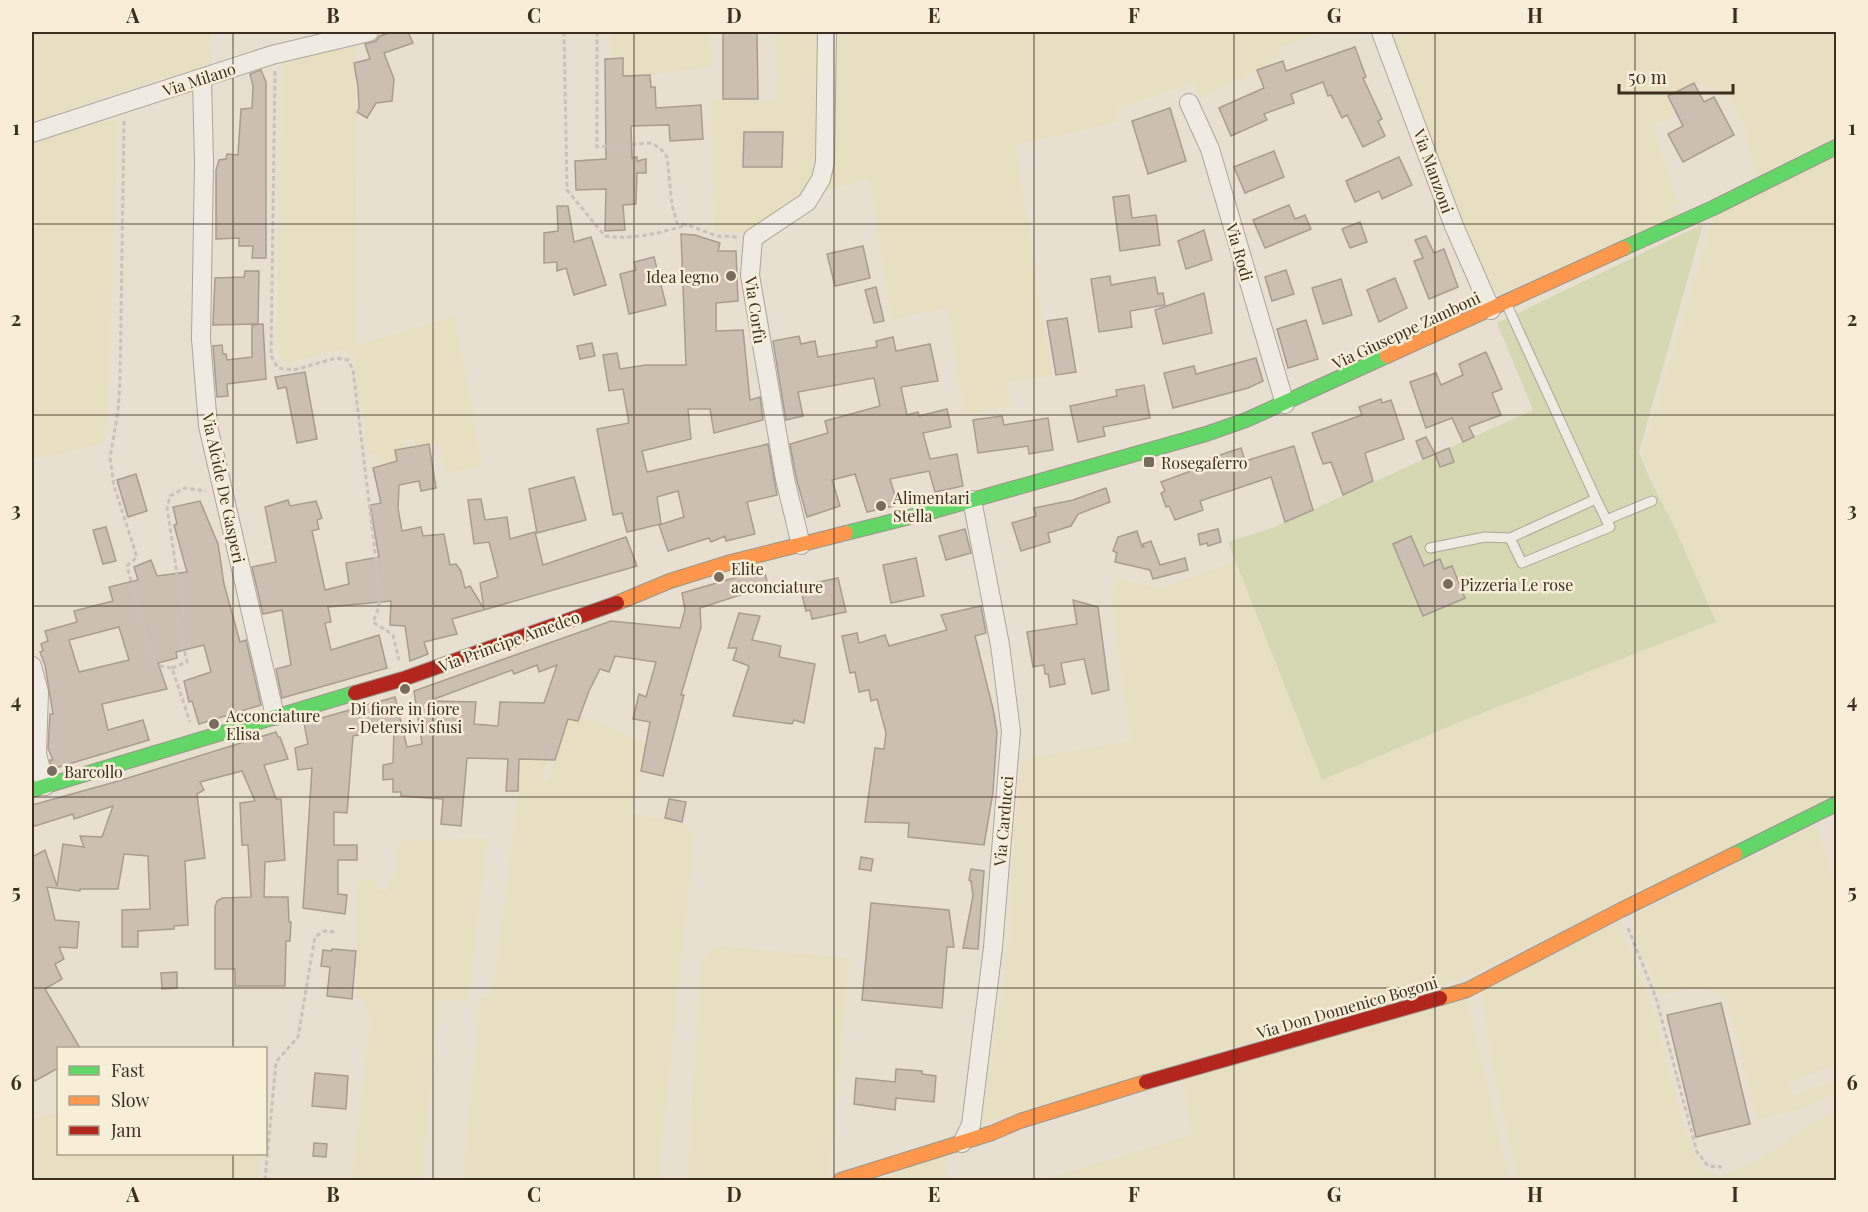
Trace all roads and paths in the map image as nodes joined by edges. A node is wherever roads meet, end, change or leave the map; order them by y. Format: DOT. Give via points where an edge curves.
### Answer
graph roads {
  1 [pos="369,32"];
  2 [pos="564,32"];
  3 [pos="597,32"];
  4 [pos="827,32"];
  5 [pos="1381,32"];
  6 [pos="276,54"];
  7 [pos="202,78"];
  8 [pos="124,103"];
  9 [pos="1189,103"];
  10 [pos="32,133"];
  11 [pos="1836,147"];
  12 [pos="688,225"];
  13 [pos="753,238"];
  14 [pos="1499,306"];
  15 [pos="1285,404"];
  16 [pos="210,492"];
  17 [pos="1596,499"];
  18 [pos="972,500"];
  19 [pos="1652,501"];
  20 [pos="1606,520"];
  21 [pos="1510,538"];
  22 [pos="801,545"];
  23 [pos="1430,548"];
  24 [pos="32,666"];
  25 [pos="172,668"];
  26 [pos="403,679"];
  27 [pos="275,716"];
  28 [pos="196,740"];
  29 [pos="38,788"];
  30 [pos="1836,804"];
  31 [pos="1621,910"];
  32 [pos="337,932"];
  33 [pos="962,1143"];
  34 [pos="1722,1167"];
  35 [pos="265,1180"];
  36 [pos="841,1180"];
  1 -- 6 [label="street, Via Milano"];
  2 -- 12 [label="path" via="567,190 605,236 660,233"];
  3 -- 12 [label="path" via="597,147 650,143 660,148 668,157 677,223"];
  4 -- 13 [label="street" via="825,162 821,179 807,202"];
  5 -- 14 [label="street, Via Manzoni" via="1454,226"];
  6 -- 7 [label="street, Via Milano"];
  6 -- 26 [label="path" via="271,356 278,368 294,370 336,358 348,360 353,370 376,568 379,607 373,622 393,635"];
  7 -- 8 [label="street, Via Milano"];
  7 -- 27 [label="street, Via Alcide De Gasperi" via="201,339 208,426"];
  8 -- 10 [label="street, Via Milano"];
  8 -- 25 [label="path" via="120,382 110,458 114,486 137,557 127,566 154,665"];
  9 -- 15 [label="street, Via Rodi" via="1210,149"];
  11 -- 14 [label="street, Via Giuseppe Zamboni"];
  12 -- 13 [label="path" via="717,236"];
  13 -- 22 [label="street, Via Corfù" via="750,275 785,479"];
  14 -- 15 [label="street, Via Giuseppe Zamboni"];
  14 -- 17 [label="lane"];
  15 -- 18 [label="street, Via Giuseppe Zamboni" via="1206,434"];
  16 -- 25 [label="path" via="185,488 170,496 167,508 183,613 177,618 187,662"];
  17 -- 20 [label="lane"];
  17 -- 21 [label="lane"];
  18 -- 22 [label="street, Via Principe Amedeo"];
  18 -- 33 [label="street, Via Carducci" via="1000,645 1011,731 992,958 971,1125"];
  19 -- 20 [label="lane"];
  20 -- 21 [label="lane" via="1610,528 1522,563"];
  21 -- 23 [label="lane" via="1485,537"];
  22 -- 26 [label="street, Via Principe Amedeo" via="670,581"];
  24 -- 29 [label="street, Via Principe Amedeo" via="39,692"];
  25 -- 28 [label="path"];
  26 -- 27 [label="street, Via Principe Amedeo"];
  27 -- 28 [label="street, Via Principe Amedeo"];
  28 -- 29 [label="street, Via Principe Amedeo"];
  30 -- 31 [label="street, Via Don Domenico Bogoni"];
  31 -- 33 [label="street, Via Don Domenico Bogoni" via="1467,990 1145,1082"];
  31 -- 34 [label="path" via="1656,998 1697,1152 1708,1166"];
  32 -- 35 [label="path" via="324,931 315,937 298,1036 276,1062"];
  33 -- 36 [label="street, Via Don Domenico Bogoni"];
}
